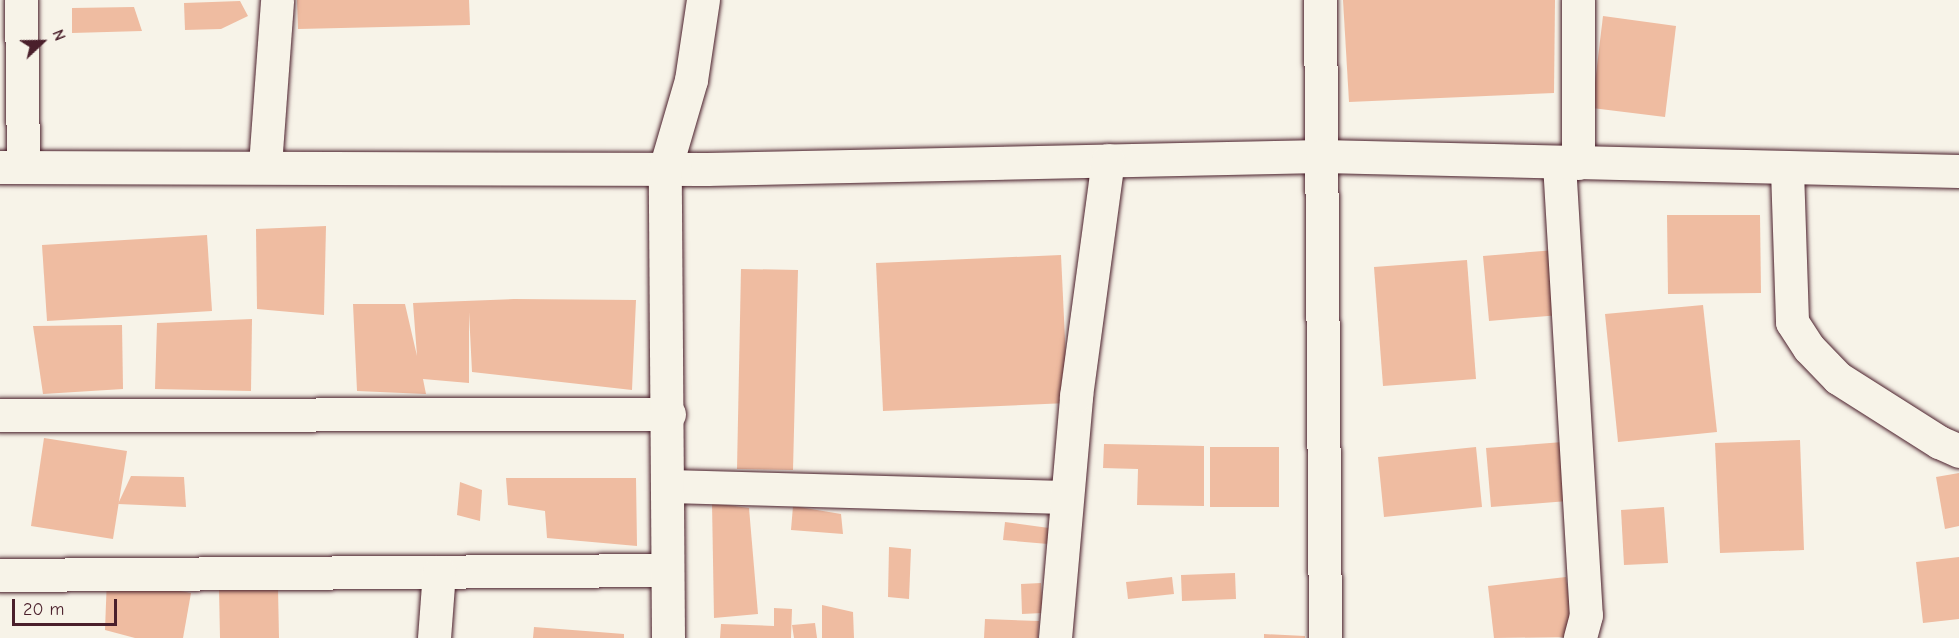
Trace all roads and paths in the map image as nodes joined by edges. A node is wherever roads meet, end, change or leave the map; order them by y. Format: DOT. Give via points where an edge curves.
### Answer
graph roads {
  1 [pos="21,0"];
  2 [pos="278,0"];
  3 [pos="703,0"];
  4 [pos="1320,0"];
  5 [pos="1578,0"];
  6 [pos="1322,156"];
  7 [pos="1108,160"];
  8 [pos="1568,163"];
  9 [pos="265,165"];
  10 [pos="11,167"];
  11 [pos="665,169"];
  12 [pos="1787,170"];
  13 [pos="1959,171"];
  14 [pos="669,414"];
  15 [pos="0,415"];
  16 [pos="1959,450"];
  17 [pos="668,486"];
  18 [pos="1066,497"];
  19 [pos="668,570"];
  20 [pos="439,572"];
  21 [pos="0,575"];
  22 [pos="434,638"];
  23 [pos="668,638"];
  24 [pos="1054,638"];
  25 [pos="1325,638"];
  26 [pos="1580,638"];
  1 -- 10 [label="street"];
  2 -- 9 [label="street"];
  3 -- 11 [label="street" via="691,80"];
  4 -- 6 [label="street"];
  5 -- 8 [label="street"];
  6 -- 7 [label="street"];
  6 -- 8 [label="street"];
  6 -- 25 [label="street"];
  7 -- 11 [label="street"];
  7 -- 18 [label="street"];
  8 -- 12 [label="street"];
  8 -- 26 [label="street" via="1586,615"];
  9 -- 10 [label="street"];
  9 -- 11 [label="street"];
  11 -- 14 [label="street"];
  12 -- 13 [label="street"];
  12 -- 16 [label="street" via="1792,322 1809,348 1838,378 1930,437"];
  14 -- 15 [label="street"];
  14 -- 17 [label="street"];
  17 -- 18 [label="street"];
  17 -- 19 [label="street"];
  18 -- 24 [label="street"];
  19 -- 20 [label="street"];
  19 -- 23 [label="street"];
  20 -- 21 [label="street"];
  20 -- 22 [label="street"];
}
